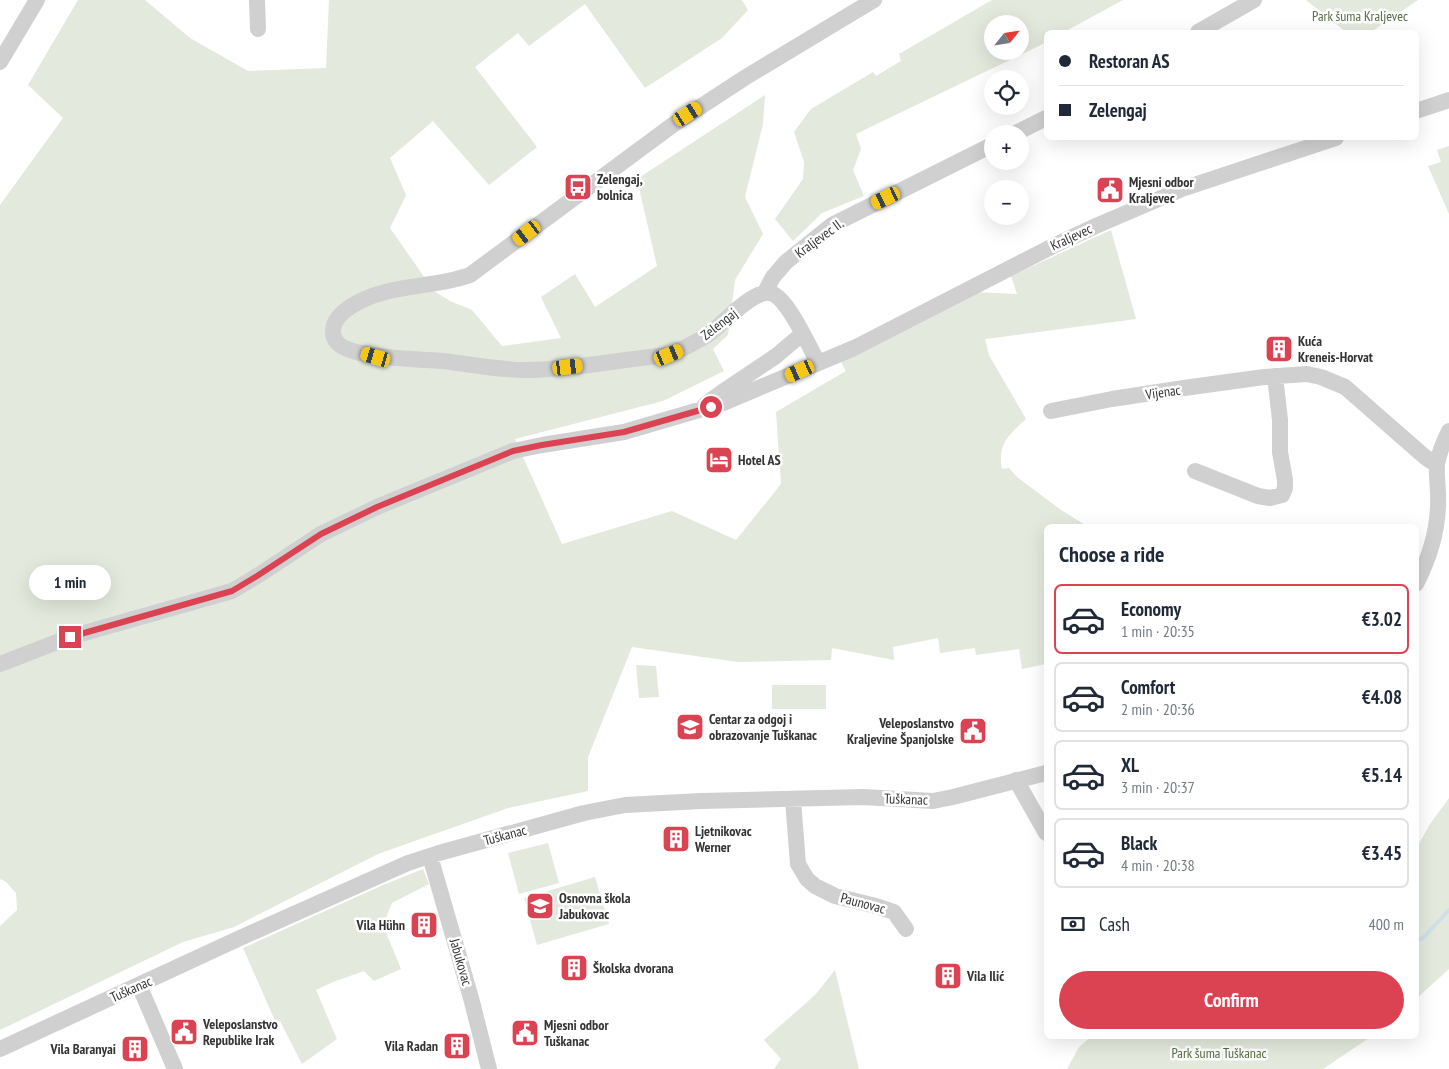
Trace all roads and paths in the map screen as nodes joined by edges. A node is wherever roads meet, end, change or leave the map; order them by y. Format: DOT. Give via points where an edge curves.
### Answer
graph roads {
  1 [pos="37,0"];
  2 [pos="257,0"];
  3 [pos="874,0"];
  4 [pos="1254,0"];
  5 [pos="258,29"];
  6 [pos="1202,30"];
  7 [pos="0,62"];
  8 [pos="1449,100"];
  9 [pos="1419,110"];
  10 [pos="1044,119"];
  11 [pos="1029,126"];
  12 [pos="1330,140"];
  13 [pos="984,149"];
  14 [pos="765,292"];
  15 [pos="802,334"];
  16 [pos="818,363"];
  17 [pos="1275,376"];
  18 [pos="699,410"];
  19 [pos="1051,410"];
  20 [pos="1449,431"];
  21 [pos="1437,465"];
  22 [pos="1196,471"];
  23 [pos="1419,579"];
  24 [pos="0,664"];
  25 [pos="1044,773"];
  26 [pos="1016,780"];
  27 [pos="793,800"];
  28 [pos="1044,829"];
  29 [pos="430,856"];
  30 [pos="906,929"];
  31 [pos="139,985"];
  32 [pos="0,1049"];
  33 [pos="175,1069"];
  34 [pos="489,1069"];
  1 -- 7 [label="street"];
  2 -- 5 [label="street"];
  3 -- 14 [label="street, Zelengaj" via="674,124 470,275 383,292 350,307 334,324 333,333 343,348 376,357 524,370 550,369 669,355 711,333 752,298"];
  4 -- 6 [label="street"];
  8 -- 9 [label="street"];
  10 -- 11 [label="street"];
  12 -- 16 [label="street, Kraljevec" via="1182,189 1098,225"];
  13 -- 14 [label="street, Kraljevec II." via="832,225 786,262"];
  14 -- 15 [label="street" via="772,293 784,303"];
  15 -- 16 [label="street"];
  15 -- 18 [label="street"];
  16 -- 18 [label="street" via="723,404"];
  17 -- 19 [label="street, Vijenac"];
  17 -- 21 [label="street, Vijenac" via="1307,374 1345,388 1424,458"];
  17 -- 22 [label="street" via="1285,480 1282,495 1258,496"];
  18 -- 24 [label="street" via="624,432 513,451 377,507 321,534 232,591 70,637"];
  20 -- 21 [label="street"];
  21 -- 23 [label="street" via="1439,487 1434,539"];
  25 -- 26 [label="street, Tuškanac"];
  26 -- 27 [label="street, Tuškanac" via="933,801 863,797"];
  26 -- 28 [label="street"];
  27 -- 29 [label="street, Tuškanac" via="625,805 584,813"];
  27 -- 30 [label="street, Paunovac" via="798,864 807,878 835,896 894,912"];
  29 -- 31 [label="street, Tuškanac" via="408,863"];
  29 -- 34 [label="street, Jabukovac"];
  31 -- 32 [label="street, Tuškanac"];
  31 -- 33 [label="street"];
}
